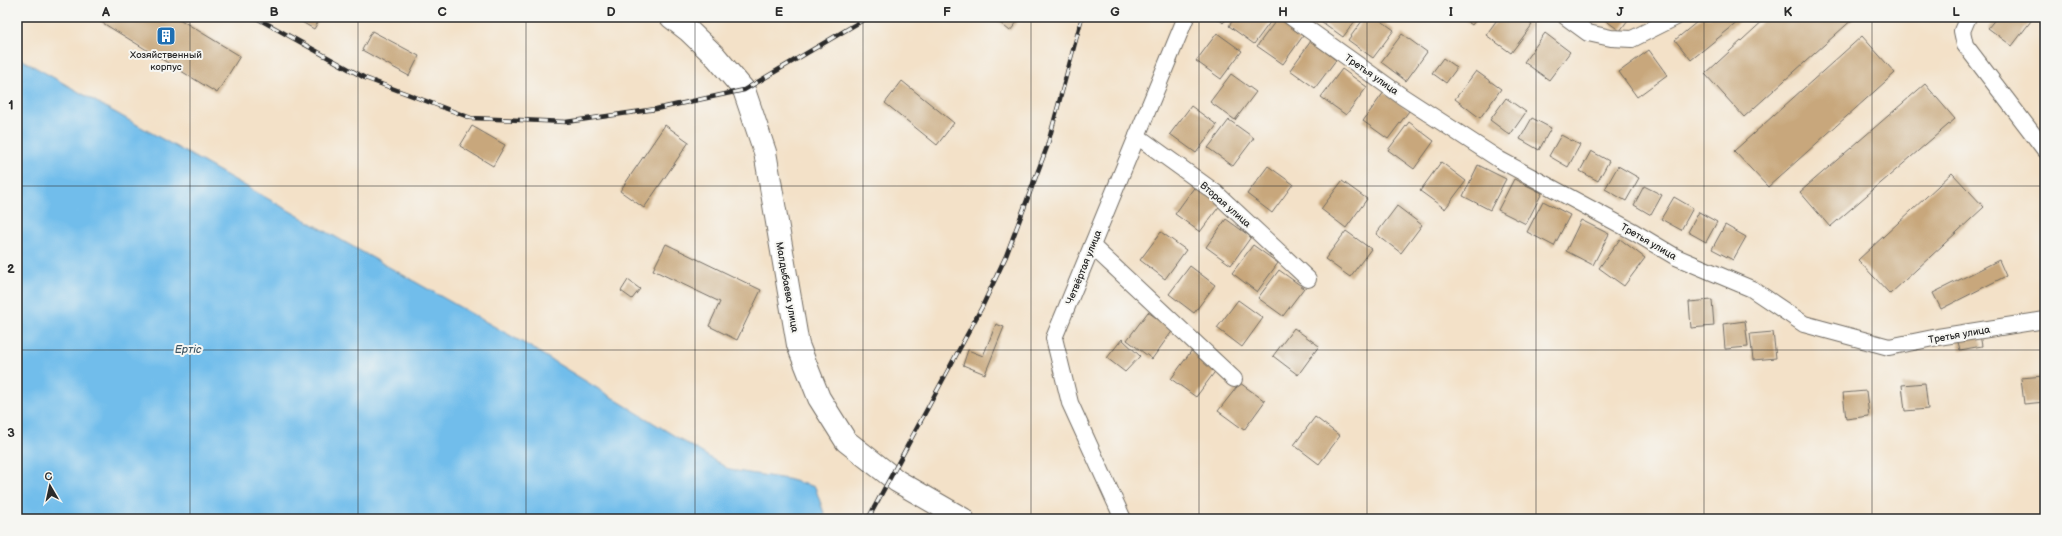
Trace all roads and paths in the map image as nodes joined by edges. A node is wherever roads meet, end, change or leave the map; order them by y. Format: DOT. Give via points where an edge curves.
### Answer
graph roads {
  1 [pos="671,17"];
  2 [pos="1186,17"];
  3 [pos="1291,17"];
  4 [pos="1566,17"];
  5 [pos="1676,17"];
  6 [pos="1968,17"];
  7 [pos="1137,136"];
  8 [pos="2045,150"];
  9 [pos="1092,246"];
  10 [pos="1308,280"];
  11 [pos="2045,320"];
  12 [pos="1234,380"];
  13 [pos="963,519"];
  14 [pos="1123,519"];
  1 -- 13 [label="main road, Малдыбаева улица" via="716,57 744,90 764,152 798,345 819,398 846,441 897,481"];
  2 -- 7 [label="street, Четвёртая улица"];
  3 -- 11 [label="street, Третья улица" via="1403,97 1500,160 1634,232 1676,258 1752,289 1804,324 1889,347"];
  4 -- 5 [label="street" via="1588,33 1632,39"];
  6 -- 8 [label="street" via="1962,31 1965,45"];
  7 -- 9 [label="street, Четвёртая улица"];
  7 -- 10 [label="street, Вторая улица" via="1216,193"];
  9 -- 12 [label="street"];
  9 -- 14 [label="street, Четвёртая улица" via="1054,338 1070,403"];
}
